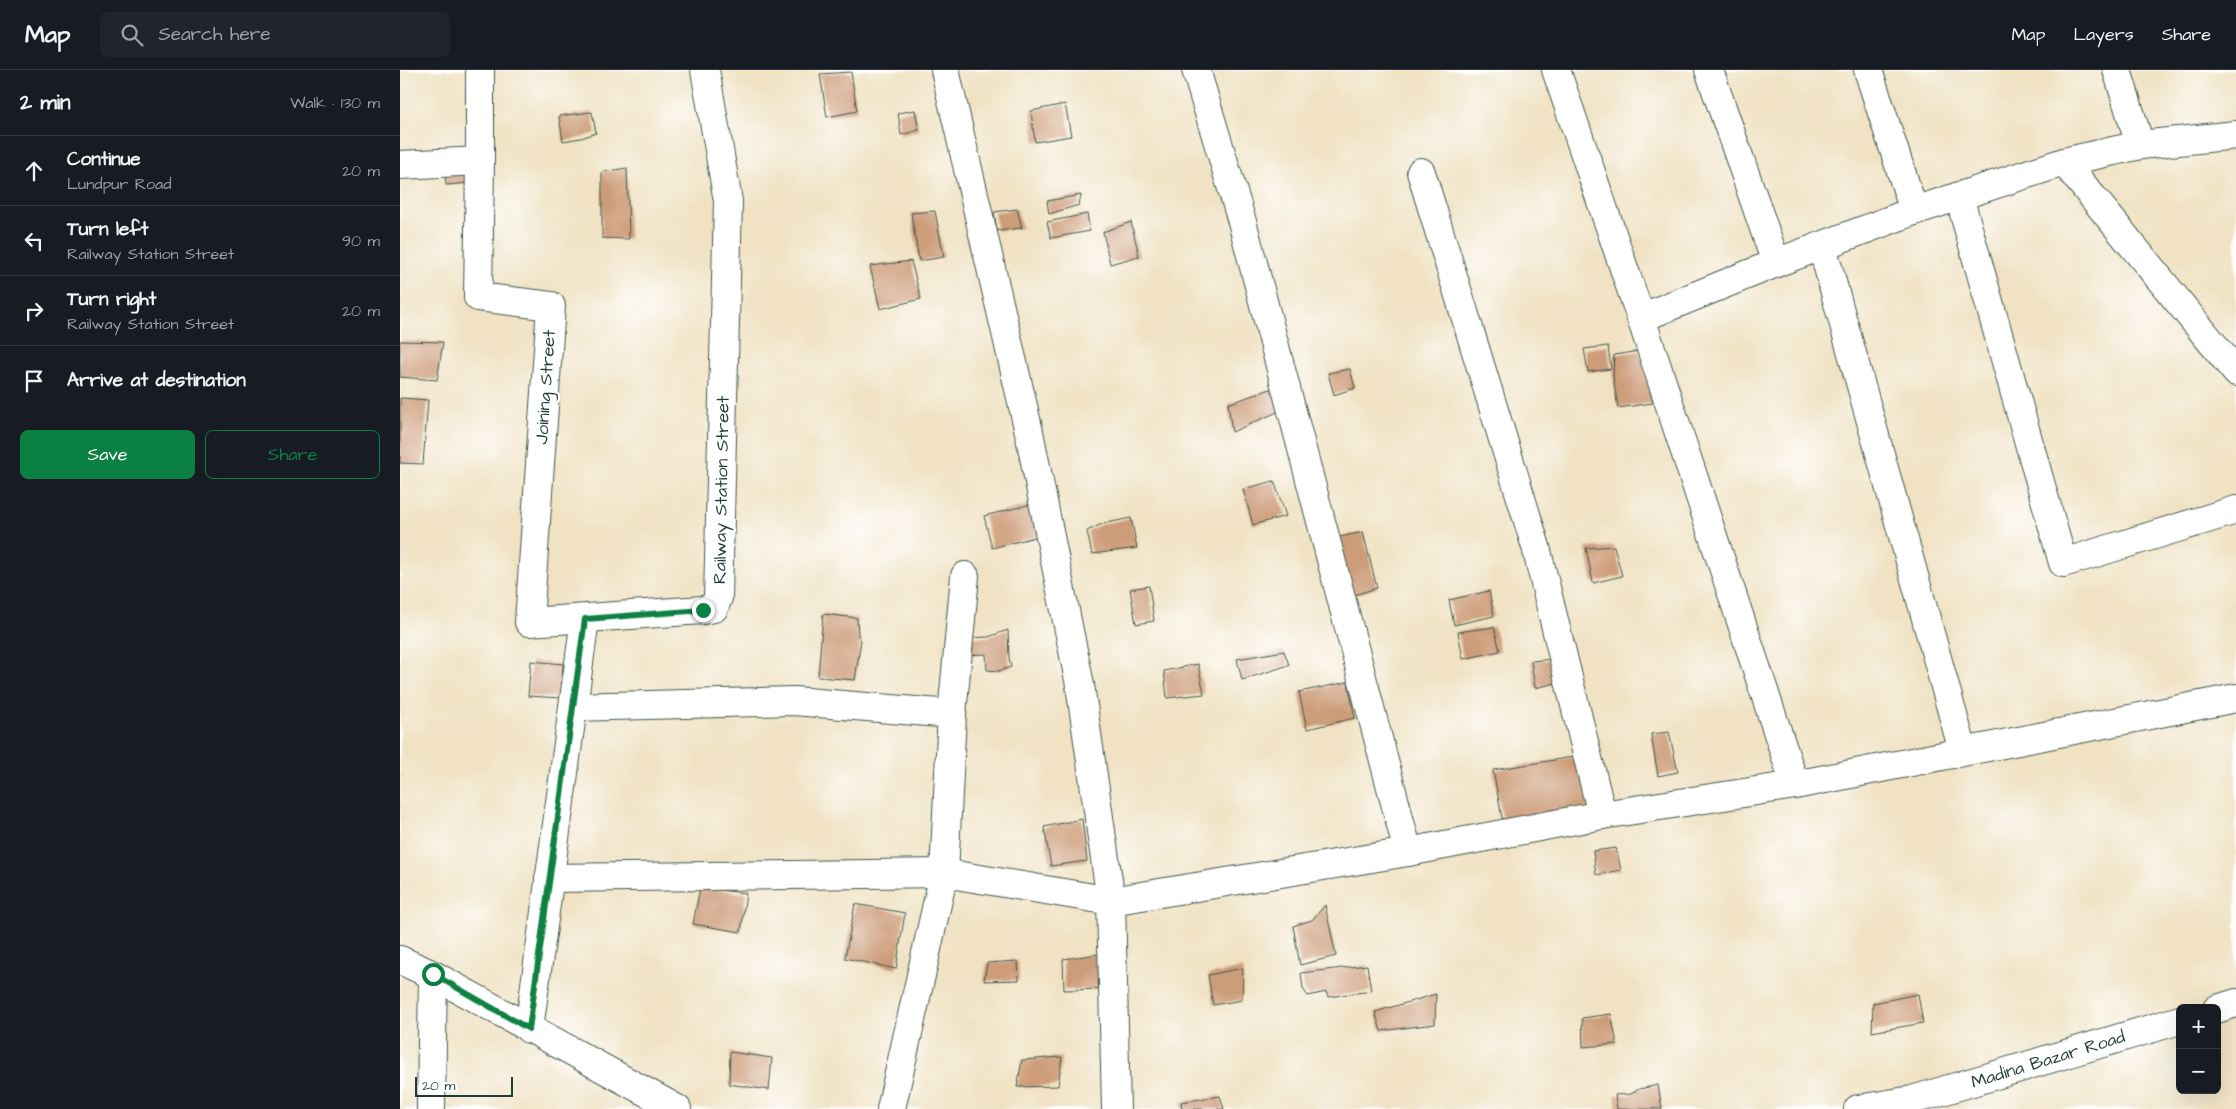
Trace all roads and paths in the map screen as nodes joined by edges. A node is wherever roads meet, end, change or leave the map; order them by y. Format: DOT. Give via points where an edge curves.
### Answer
graph roads {
  1 [pos="480,70"];
  2 [pos="705,70"];
  3 [pos="945,70"];
  4 [pos="1196,70"];
  5 [pos="1556,70"];
  6 [pos="1709,70"];
  7 [pos="1868,70"];
  8 [pos="2117,70"];
  9 [pos="2236,135"];
  10 [pos="2140,145"];
  11 [pos="480,161"];
  12 [pos="2064,162"];
  13 [pos="400,165"];
  14 [pos="1421,172"];
  15 [pos="1959,196"];
  16 [pos="1914,211"];
  17 [pos="1822,246"];
  18 [pos="1776,263"];
  19 [pos="1641,318"];
  20 [pos="2236,372"];
  21 [pos="2236,510"];
  22 [pos="965,576"];
  23 [pos="585,619"];
  24 [pos="2236,698"];
  25 [pos="572,707"];
  26 [pos="952,714"];
  27 [pos="1963,751"];
  28 [pos="1795,785"];
  29 [pos="1602,815"];
  30 [pos="1408,852"];
  31 [pos="944,873"];
  32 [pos="549,878"];
  33 [pos="1111,900"];
  34 [pos="400,960"];
  35 [pos="433,974"];
  36 [pos="2236,1003"];
  37 [pos="2221,1008"];
  38 [pos="2176,1021"];
  39 [pos="529,1029"];
  40 [pos="431,1109"];
  41 [pos="677,1109"];
  42 [pos="891,1109"];
  43 [pos="1116,1109"];
  44 [pos="1858,1109"];
  1 -- 11 [label="street"];
  2 -- 23 [label="street, Railway Station Street" via="728,201 718,598 714,608 703,610"];
  3 -- 33 [label="street" via="1029,432 1076,666"];
  4 -- 30 [label="street" via="1243,225"];
  5 -- 19 [label="street"];
  6 -- 18 [label="street"];
  7 -- 16 [label="street"];
  8 -- 10 [label="street"];
  9 -- 10 [label="street"];
  10 -- 12 [label="street"];
  11 -- 13 [label="street"];
  11 -- 23 [label="street, Joining Street" via="478,298 551,306 529,622"];
  12 -- 15 [label="street"];
  12 -- 20 [label="street"];
  14 -- 29 [label="street" via="1536,547"];
  15 -- 16 [label="street"];
  15 -- 21 [label="street" via="2063,563"];
  16 -- 17 [label="street"];
  17 -- 18 [label="street"];
  17 -- 27 [label="street"];
  18 -- 19 [label="street"];
  19 -- 28 [label="street"];
  22 -- 26 [label="street"];
  23 -- 25 [label="street"];
  24 -- 27 [label="street"];
  25 -- 26 [label="street" via="794,701"];
  25 -- 32 [label="street"];
  26 -- 31 [label="street"];
  27 -- 28 [label="street"];
  28 -- 29 [label="street"];
  29 -- 30 [label="street"];
  30 -- 33 [label="street"];
  31 -- 32 [label="street"];
  31 -- 33 [label="street"];
  31 -- 42 [label="street"];
  32 -- 39 [label="street"];
  33 -- 43 [label="street"];
  34 -- 35 [label="street"];
  35 -- 39 [label="street"];
  35 -- 40 [label="street"];
  36 -- 37 [label="street"];
  38 -- 44 [label="street, Madina Bazar Road" via="1912,1100"];
  39 -- 41 [label="street"];
}
